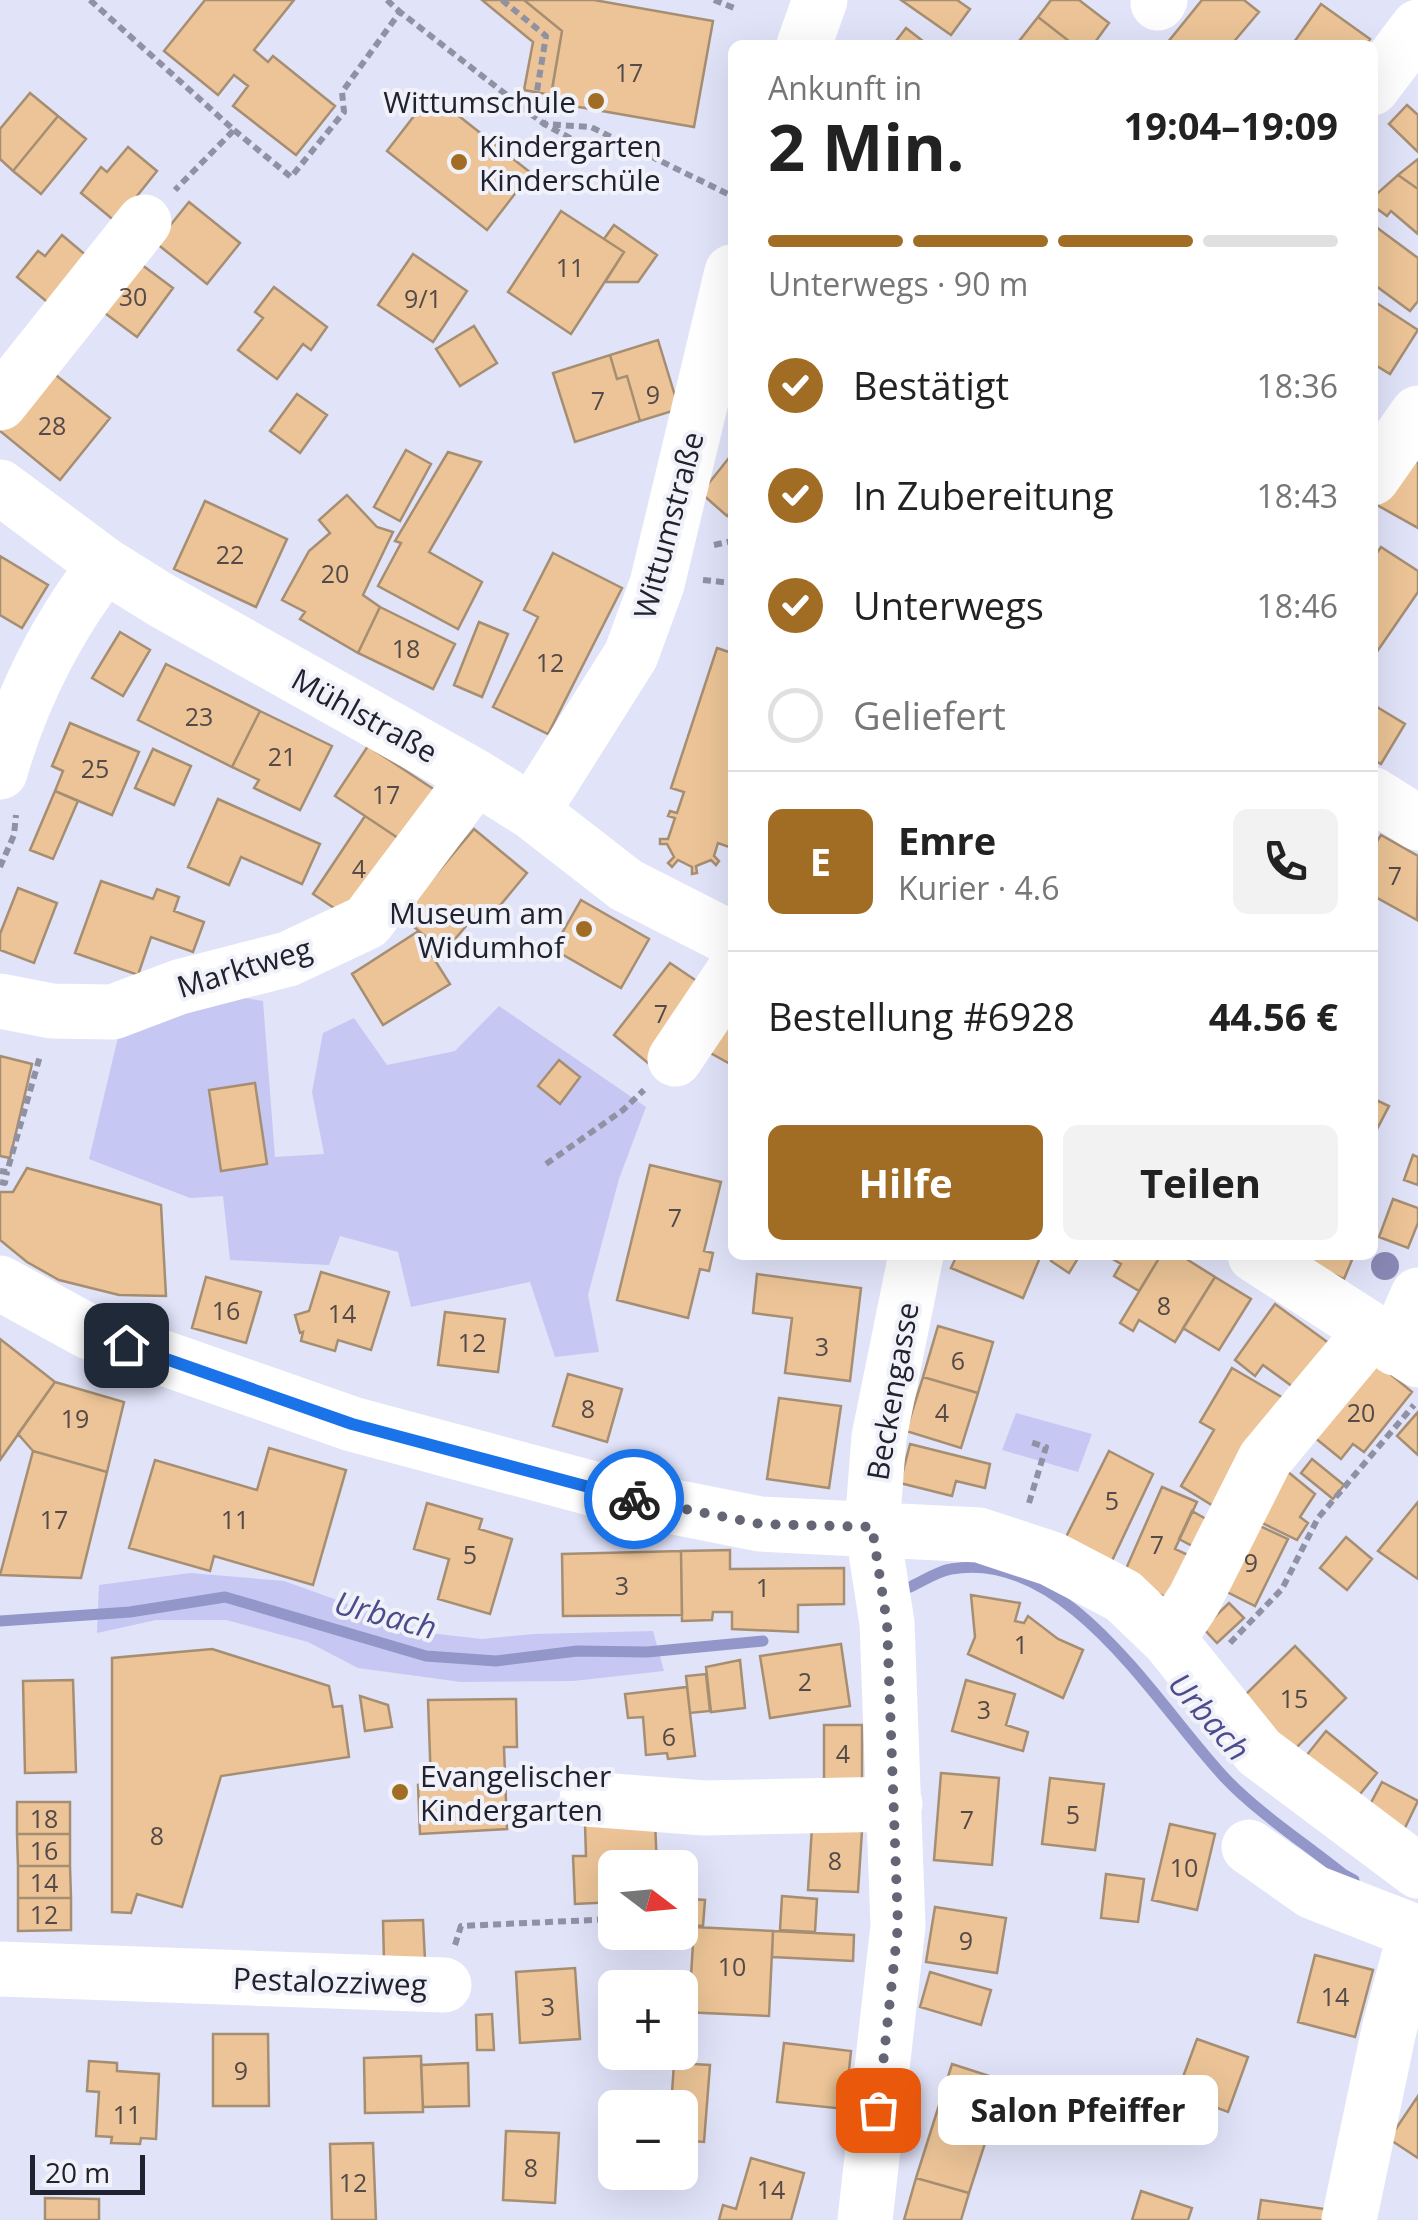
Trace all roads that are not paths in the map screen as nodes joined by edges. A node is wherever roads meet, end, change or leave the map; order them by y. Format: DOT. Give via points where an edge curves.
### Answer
graph roads {
  1 [pos="820,0"];
  2 [pos="1416,37"];
  3 [pos="806,40"];
  4 [pos="1378,81"];
  5 [pos="144,222"];
  6 [pos="728,289"];
  7 [pos="0,404"];
  8 [pos="1418,414"];
  9 [pos="1378,470"];
  10 [pos="0,487"];
  11 [pos="105,565"];
  12 [pos="476,777"];
  13 [pos="9,789"];
  14 [pos="1378,798"];
  15 [pos="532,812"];
  16 [pos="1418,822"];
  17 [pos="728,937"];
  18 [pos="728,980"];
  19 [pos="26,1006"];
  20 [pos="675,1058"];
  21 [pos="915,1260"];
  22 [pos="1263,1260"];
  23 [pos="1,1285"];
  24 [pos="1418,1295"];
  25 [pos="1395,1347"];
  26 [pos="880,1576"];
  27 [pos="1182,1658"];
  28 [pos="587,1799"];
  29 [pos="896,1804"];
  30 [pos="1249,1847"];
  31 [pos="1418,1870"];
  32 [pos="1417,1933"];
  33 [pos="0,1969"];
  34 [pos="444,1985"];
  35 [pos="865,2220"];
  36 [pos="1349,2220"];
  1 -- 3 [label="street"];
  2 -- 4 [label="street"];
  5 -- 7 [label="street"];
  6 -- 15 [label="street, Wittumstraße" via="644,619 630,654"];
  8 -- 9 [label="street"];
  10 -- 11 [label="street, Mühlstraße"];
  11 -- 12 [label="street, Mühlstraße"];
  11 -- 13 [label="street" via="75,604 12,731"];
  12 -- 15 [label="street, Mühlstraße"];
  12 -- 19 [label="street, Marktweg" via="366,922 288,959 113,1012"];
  14 -- 16 [label="street"];
  15 -- 17 [label="street, Mühlstraße" via="626,885"];
  18 -- 20 [label="street"];
  21 -- 26 [label="street, Beckengasse" via="879,1436"];
  22 -- 25 [label="street"];
  23 -- 26 [label="street" via="89,1332 352,1424 624,1497 760,1524"];
  24 -- 25 [label="street"];
  25 -- 27 [label="street" via="1265,1459 1194,1600"];
  26 -- 27 [label="street" via="979,1534 1052,1559 1123,1596"];
  26 -- 29 [label="street, Beckengasse"];
  27 -- 31 [label="street" via="1259,1752"];
  28 -- 29 [label="street" via="704,1808"];
  29 -- 35 [label="street, Beckengasse" via="898,1926"];
  30 -- 32 [label="street" via="1313,1892"];
  32 -- 36 [label="street"];
  33 -- 34 [label="street, Pestalozziweg"];
}
